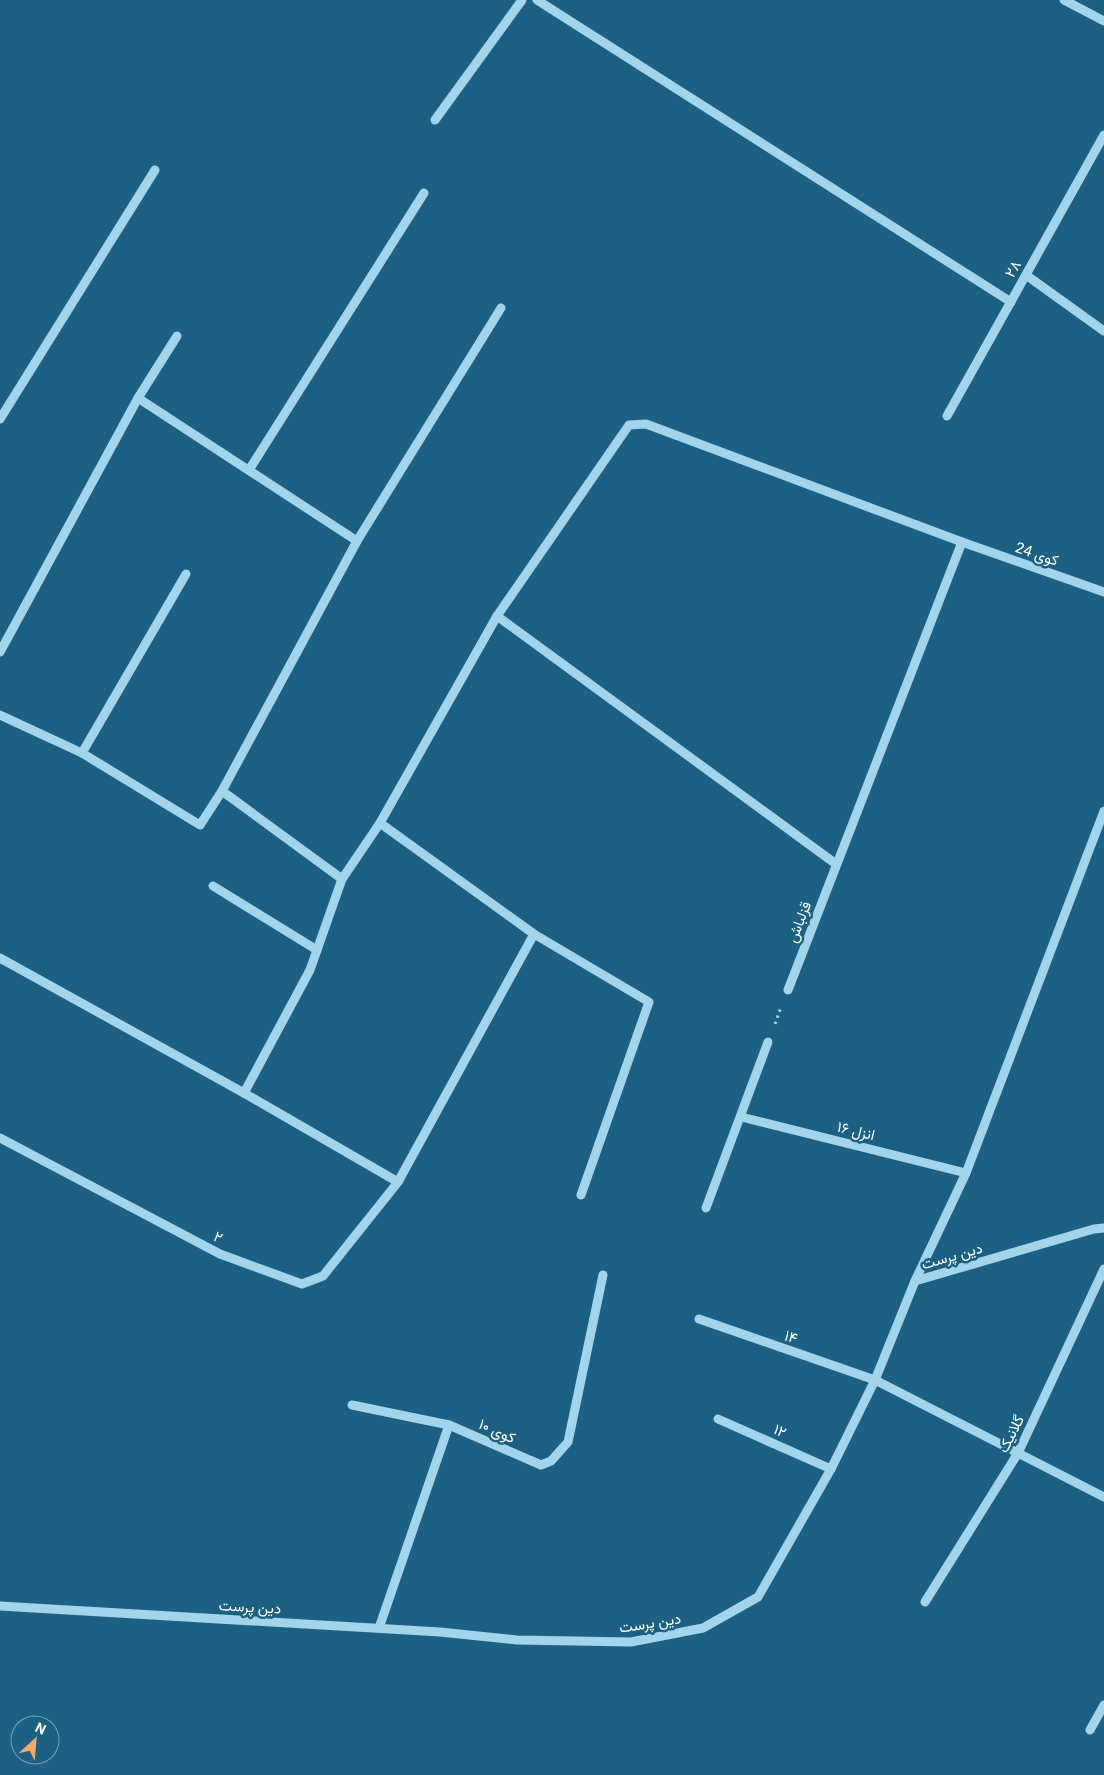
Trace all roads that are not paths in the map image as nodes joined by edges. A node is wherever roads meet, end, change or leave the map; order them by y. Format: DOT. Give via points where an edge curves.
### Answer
graph roads {
  1 [pos="522,0"];
  2 [pos="537,0"];
  3 [pos="1064,0"];
  4 [pos="1104,21"];
  5 [pos="435,120"];
  6 [pos="1104,135"];
  7 [pos="155,170"];
  8 [pos="424,193"];
  9 [pos="1026,274"];
  10 [pos="1011,302"];
  11 [pos="501,308"];
  12 [pos="1104,331"];
  13 [pos="177,336"];
  14 [pos="138,398"];
  15 [pos="947,416"];
  16 [pos="0,419"];
  17 [pos="249,470"];
  18 [pos="358,541"];
  19 [pos="962,542"];
  20 [pos="186,574"];
  21 [pos="1104,592"];
  22 [pos="497,616"];
  23 [pos="0,652"];
  24 [pos="0,715"];
  25 [pos="82,753"];
  26 [pos="222,791"];
  27 [pos="1104,811"];
  28 [pos="380,823"];
  29 [pos="836,864"];
  30 [pos="342,879"];
  31 [pos="213,886"];
  32 [pos="534,934"];
  33 [pos="317,950"];
  34 [pos="0,958"];
  35 [pos="788,990"];
  36 [pos="768,1042"];
  37 [pos="244,1093"];
  38 [pos="741,1117"];
  39 [pos="0,1138"];
  40 [pos="966,1173"];
  41 [pos="398,1182"];
  42 [pos="582,1194"];
  43 [pos="706,1208"];
  44 [pos="1104,1228"];
  45 [pos="1104,1269"];
  46 [pos="603,1275"];
  47 [pos="915,1281"];
  48 [pos="699,1319"];
  49 [pos="875,1380"];
  50 [pos="352,1405"];
  51 [pos="718,1419"];
  52 [pos="449,1425"];
  53 [pos="1018,1453"];
  54 [pos="831,1469"];
  55 [pos="1104,1497"];
  56 [pos="925,1602"];
  57 [pos="0,1606"];
  58 [pos="380,1628"];
  59 [pos="1104,1704"];
  60 [pos="1090,1730"];
  1 -- 5 [label="street"];
  2 -- 10 [label="street"];
  3 -- 4 [label="street"];
  6 -- 9 [label="street, ۲۸"];
  7 -- 16 [label="street"];
  8 -- 17 [label="street"];
  9 -- 10 [label="street, ۲۸"];
  9 -- 12 [label="street"];
  10 -- 15 [label="street, ۲۸"];
  11 -- 18 [label="street"];
  13 -- 14 [label="street"];
  14 -- 17 [label="street"];
  14 -- 23 [label="street"];
  17 -- 18 [label="street"];
  18 -- 26 [label="street"];
  19 -- 21 [label="street, کوی 24"];
  19 -- 22 [label="street, کوی 24" via="646,424 629,426"];
  19 -- 29 [label="street, قزلباش"];
  20 -- 25 [label="street"];
  22 -- 28 [label="street, کوی 24"];
  22 -- 29 [label="street"];
  24 -- 25 [label="street"];
  25 -- 26 [label="street" via="200,825"];
  26 -- 30 [label="street"];
  27 -- 40 [label="street"];
  28 -- 30 [label="street, کوی 24"];
  28 -- 32 [label="street"];
  29 -- 35 [label="street, قزلباش"];
  30 -- 33 [label="street, کوی 24"];
  31 -- 33 [label="street"];
  32 -- 41 [label="street, ۲"];
  32 -- 42 [label="street" via="648,1002"];
  33 -- 37 [label="street, کوی 24" via="310,970"];
  34 -- 37 [label="street"];
  36 -- 38 [label="street"];
  37 -- 41 [label="street"];
  38 -- 40 [label="street, ۱۶ انزل"];
  38 -- 43 [label="street"];
  39 -- 41 [label="street, ۲" via="220,1254 302,1284 323,1276"];
  40 -- 47 [label="street"];
  44 -- 47 [label="street, دین پرست"];
  45 -- 53 [label="street, گلانیک"];
  46 -- 52 [label="street, کوی ۱۰" via="568,1442 551,1461 541,1465"];
  47 -- 49 [label="street, دین پرست"];
  48 -- 49 [label="street, ۱۴"];
  49 -- 53 [label="street, ۱۴"];
  49 -- 54 [label="street, دین پرست"];
  50 -- 52 [label="street, کوی ۱۰"];
  51 -- 54 [label="street, ۱۲"];
  52 -- 58 [label="street"];
  53 -- 55 [label="street, ۱۴"];
  53 -- 56 [label="street, گلانیک"];
  54 -- 58 [label="street, دین پرست" via="758,1598 702,1628 631,1642 517,1640"];
  57 -- 58 [label="street, دین پرست"];
  59 -- 60 [label="street"];
}
